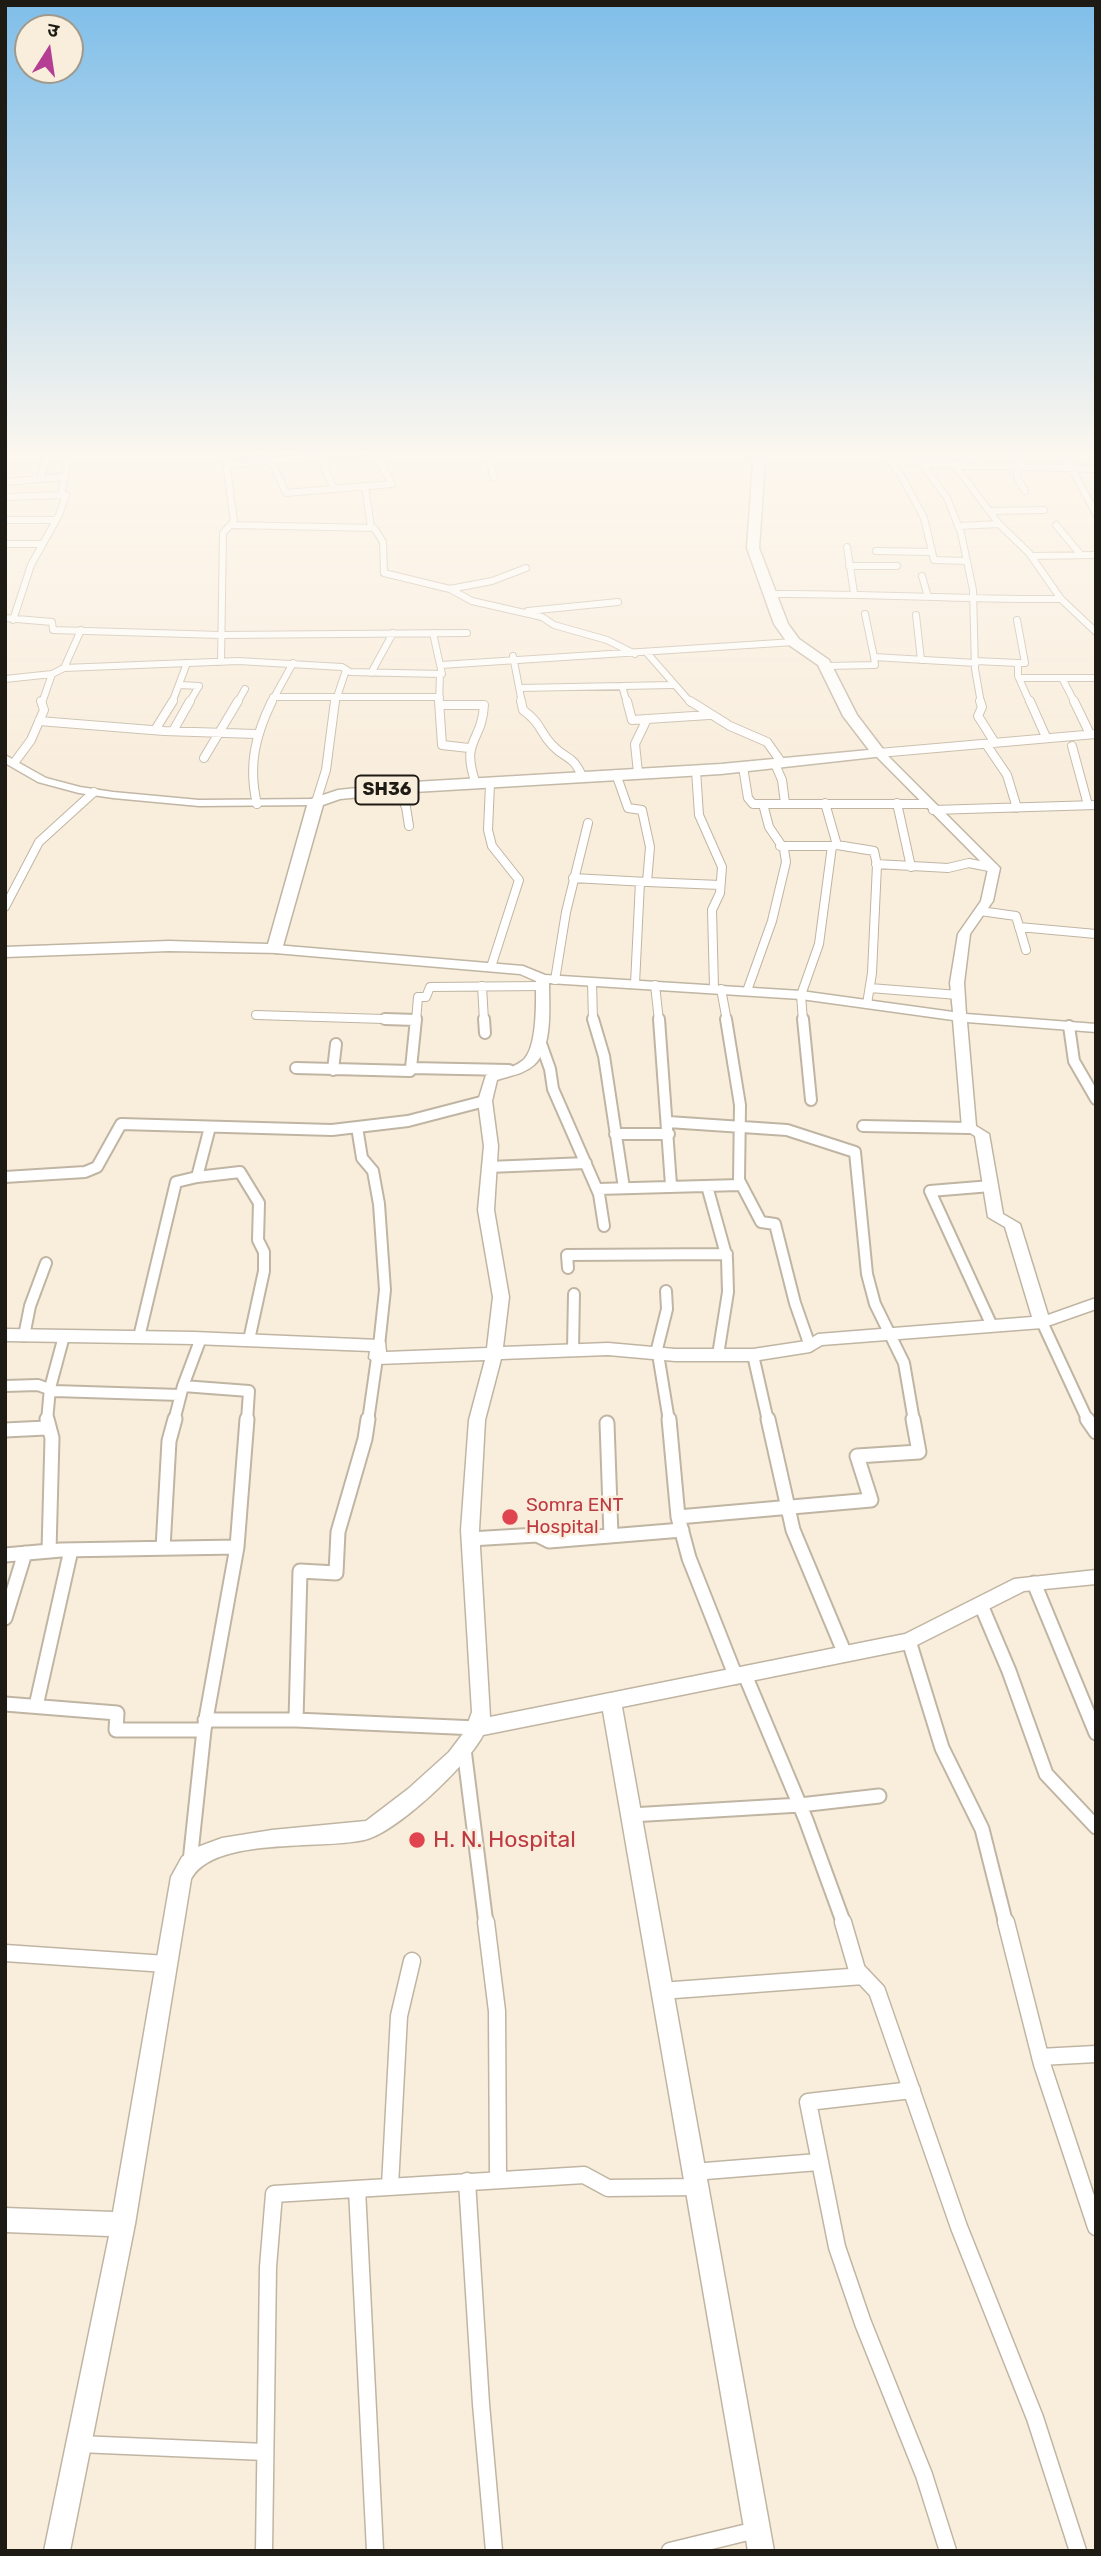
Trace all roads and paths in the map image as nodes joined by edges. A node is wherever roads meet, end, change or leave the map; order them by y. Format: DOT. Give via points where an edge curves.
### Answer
graph roads {
  1 [pos="29,569"];
  2 [pos="222,569"];
  3 [pos="384,569"];
  4 [pos="523,569"];
  5 [pos="761,569"];
  6 [pos="850,569"];
  7 [pos="968,569"];
  8 [pos="1040,569"];
  9 [pos="922,576"];
  10 [pos="450,589"];
  11 [pos="854,593"];
  12 [pos="771,594"];
  13 [pos="928,597"];
  14 [pos="1061,599"];
  15 [pos="974,600"];
  16 [pos="618,602"];
  17 [pos="522,612"];
  18 [pos="865,614"];
  19 [pos="916,615"];
  20 [pos="9,619"];
  21 [pos="1017,620"];
  22 [pos="81,630"];
  23 [pos="1096,632"];
  24 [pos="393,633"];
  25 [pos="433,633"];
  26 [pos="467,633"];
  27 [pos="221,635"];
  28 [pos="794,642"];
  29 [pos="647,653"];
  30 [pos="635,654"];
  31 [pos="514,657"];
  32 [pos="874,657"];
  33 [pos="921,660"];
  34 [pos="221,662"];
  35 [pos="976,662"];
  36 [pos="187,663"];
  37 [pos="293,663"];
  38 [pos="1018,663"];
  39 [pos="825,666"];
  40 [pos="64,668"];
  41 [pos="346,670"];
  42 [pos="440,670"];
  43 [pos="371,673"];
  44 [pos="52,674"];
  45 [pos="5,678"];
  46 [pos="1020,678"];
  47 [pos="1062,678"];
  48 [pos="1096,678"];
  49 [pos="180,685"];
  50 [pos="673,685"];
  51 [pos="622,686"];
  52 [pos="519,688"];
  53 [pos="245,689"];
  54 [pos="338,696"];
  55 [pos="273,697"];
  56 [pos="440,701"];
  57 [pos="711,715"];
  58 [pos="647,719"];
  59 [pos="39,721"];
  60 [pos="155,730"];
  61 [pos="173,731"];
  62 [pos="220,732"];
  63 [pos="256,734"];
  64 [pos="1093,734"];
  65 [pos="1046,737"];
  66 [pos="990,743"];
  67 [pos="1072,746"];
  68 [pos="469,748"];
  69 [pos="879,753"];
  70 [pos="204,758"];
  71 [pos="10,760"];
  72 [pos="779,763"];
  73 [pos="743,767"];
  74 [pos="696,770"];
  75 [pos="638,773"];
  76 [pos="616,774"];
  77 [pos="583,778"];
  78 [pos="483,784"];
  79 [pos="397,789"];
  80 [pos="94,792"];
  81 [pos="316,803"];
  82 [pos="785,803"];
  83 [pos="825,803"];
  84 [pos="897,803"];
  85 [pos="257,804"];
  86 [pos="763,804"];
  87 [pos="1092,805"];
  88 [pos="930,807"];
  89 [pos="1017,808"];
  90 [pos="588,823"];
  91 [pos="409,826"];
  92 [pos="780,845"];
  93 [pos="834,846"];
  94 [pos="876,864"];
  95 [pos="911,867"];
  96 [pos="994,868"];
  97 [pos="573,878"];
  98 [pos="643,882"];
  99 [pos="720,885"];
  100 [pos="5,907"];
  101 [pos="980,911"];
  102 [pos="1019,927"];
  103 [pos="1096,934"];
  104 [pos="275,948"];
  105 [pos="1026,950"];
  106 [pos="5,952"];
  107 [pos="491,967"];
  108 [pos="546,981"];
  109 [pos="592,982"];
  110 [pos="635,984"];
  111 [pos="482,985"];
  112 [pos="656,985"];
  113 [pos="718,988"];
  114 [pos="870,988"];
  115 [pos="747,991"];
  116 [pos="800,995"];
  117 [pos="958,995"];
  118 [pos="867,1004"];
  119 [pos="256,1015"];
  120 [pos="958,1017"];
  121 [pos="416,1020"];
  122 [pos="1069,1026"];
  123 [pos="1096,1028"];
  124 [pos="485,1033"];
  125 [pos="539,1037"];
  126 [pos="336,1044"];
  127 [pos="296,1068"];
  128 [pos="411,1068"];
  129 [pos="333,1070"];
  130 [pos="509,1070"];
  131 [pos="1096,1099"];
  132 [pos="811,1100"];
  133 [pos="485,1101"];
  134 [pos="668,1122"];
  135 [pos="739,1126"];
  136 [pos="863,1126"];
  137 [pos="210,1127"];
  138 [pos="357,1127"];
  139 [pos="969,1128"];
  140 [pos="615,1134"];
  141 [pos="669,1134"];
  142 [pos="586,1163"];
  143 [pos="489,1167"];
  144 [pos="5,1177"];
  145 [pos="197,1177"];
  146 [pos="671,1185"];
  147 [pos="740,1185"];
  148 [pos="707,1186"];
  149 [pos="991,1186"];
  150 [pos="624,1188"];
  151 [pos="597,1189"];
  152 [pos="604,1226"];
  153 [pos="727,1254"];
  154 [pos="46,1263"];
  155 [pos="568,1268"];
  156 [pos="666,1292"];
  157 [pos="574,1294"];
  158 [pos="1096,1303"];
  159 [pos="1042,1322"];
  160 [pos="992,1326"];
  161 [pos="5,1335"];
  162 [pos="24,1335"];
  163 [pos="888,1335"];
  164 [pos="64,1336"];
  165 [pos="139,1337"];
  166 [pos="201,1338"];
  167 [pos="248,1340"];
  168 [pos="810,1346"];
  169 [pos="573,1350"];
  170 [pos="378,1352"];
  171 [pos="657,1354"];
  172 [pos="494,1355"];
  173 [pos="718,1355"];
  174 [pos="753,1355"];
  175 [pos="5,1386"];
  176 [pos="51,1390"];
  177 [pos="181,1391"];
  178 [pos="607,1423"];
  179 [pos="46,1428"];
  180 [pos="5,1430"];
  181 [pos="1096,1432"];
  182 [pos="787,1506"];
  183 [pos="678,1517"];
  184 [pos="681,1530"];
  185 [pos="611,1536"];
  186 [pos="470,1539"];
  187 [pos="237,1547"];
  188 [pos="163,1548"];
  189 [pos="71,1550"];
  190 [pos="49,1551"];
  191 [pos="25,1553"];
  192 [pos="5,1555"];
  193 [pos="1096,1577"];
  194 [pos="1034,1583"];
  195 [pos="981,1605"];
  196 [pos="5,1618"];
  197 [pos="909,1642"];
  198 [pos="845,1654"];
  199 [pos="740,1676"];
  200 [pos="611,1702"];
  201 [pos="5,1704"];
  202 [pos="36,1706"];
  203 [pos="296,1720"];
  204 [pos="205,1725"];
  205 [pos="477,1728"];
  206 [pos="1096,1733"];
  207 [pos="464,1749"];
  208 [pos="879,1796"];
  209 [pos="800,1805"];
  210 [pos="631,1815"];
  211 [pos="1096,1828"];
  212 [pos="190,1862"];
  213 [pos="5,1952"];
  214 [pos="412,1961"];
  215 [pos="166,1964"];
  216 [pos="863,1976"];
  217 [pos="661,1991"];
  218 [pos="1096,2054"];
  219 [pos="1040,2057"];
  220 [pos="912,2090"];
  221 [pos="818,2162"];
  222 [pos="498,2179"];
  223 [pos="694,2179"];
  224 [pos="467,2181"];
  225 [pos="390,2186"];
  226 [pos="357,2189"];
  227 [pos="5,2220"];
  228 [pos="123,2224"];
  229 [pos="1096,2227"];
  230 [pos="79,2444"];
  231 [pos="265,2452"];
  232 [pos="759,2540"];
  233 [pos="57,2551"];
  234 [pos="264,2551"];
  235 [pos="375,2551"];
  236 [pos="494,2551"];
  237 [pos="670,2551"];
  238 [pos="948,2551"];
  239 [pos="1078,2551"];
  1 -- 20 [label="street"];
  2 -- 27 [label="street"];
  3 -- 10 [label="street" via="384,573"];
  4 -- 10 [label="street"];
  5 -- 12 [label="highway"];
  6 -- 11 [label="street"];
  7 -- 15 [label="street"];
  8 -- 14 [label="street"];
  9 -- 13 [label="street"];
  10 -- 17 [label="street" via="472,601"];
  11 -- 12 [label="street"];
  11 -- 13 [label="street"];
  12 -- 28 [label="highway" via="781,624"];
  13 -- 15 [label="street"];
  14 -- 15 [label="street"];
  14 -- 23 [label="street"];
  15 -- 35 [label="street"];
  16 -- 17 [label="street"];
  17 -- 30 [label="street"];
  18 -- 32 [label="street"];
  19 -- 33 [label="street"];
  20 -- 22 [label="street" via="52,622 53,630"];
  21 -- 38 [label="street" via="1025,663"];
  22 -- 27 [label="street"];
  22 -- 40 [label="street"];
  24 -- 25 [label="street"];
  24 -- 27 [label="street"];
  24 -- 43 [label="street"];
  25 -- 26 [label="street"];
  25 -- 42 [label="street"];
  27 -- 34 [label="street"];
  28 -- 29 [label="street"];
  28 -- 39 [label="highway"];
  29 -- 30 [label="street"];
  29 -- 50 [label="street"];
  30 -- 31 [label="street"];
  31 -- 42 [label="street"];
  31 -- 52 [label="street"];
  32 -- 33 [label="street"];
  32 -- 39 [label="street" via="874,665"];
  33 -- 35 [label="street"];
  34 -- 36 [label="street"];
  34 -- 37 [label="street"];
  35 -- 38 [label="street"];
  35 -- 66 [label="street" via="976,690 982,707 978,716"];
  36 -- 40 [label="street"];
  36 -- 49 [label="street"];
  37 -- 41 [label="street"];
  37 -- 55 [label="street"];
  38 -- 46 [label="street"];
  39 -- 69 [label="highway" via="850,716"];
  40 -- 44 [label="street"];
  41 -- 43 [label="street"];
  41 -- 54 [label="street"];
  42 -- 43 [label="street"];
  42 -- 56 [label="street"];
  44 -- 45 [label="street"];
  44 -- 59 [label="street" via="41,700 44,710"];
  46 -- 47 [label="street"];
  46 -- 65 [label="street"];
  47 -- 48 [label="street"];
  47 -- 64 [label="street"];
  49 -- 60 [label="street"];
  49 -- 61 [label="street" via="199,686"];
  50 -- 51 [label="street"];
  50 -- 57 [label="street"];
  51 -- 52 [label="street"];
  51 -- 58 [label="street" via="632,720"];
  52 -- 77 [label="street" via="523,710 537,720 552,745 576,762"];
  53 -- 62 [label="street"];
  54 -- 55 [label="street"];
  54 -- 56 [label="street"];
  54 -- 81 [label="street" via="323,787"];
  55 -- 63 [label="street"];
  56 -- 68 [label="street" via="442,746"];
  56 -- 68 [label="street" via="484,705 482,726"];
  57 -- 58 [label="street"];
  57 -- 72 [label="street" via="767,742"];
  58 -- 75 [label="street" via="633,748"];
  59 -- 60 [label="street"];
  59 -- 71 [label="street" via="31,740"];
  60 -- 61 [label="street"];
  61 -- 62 [label="street"];
  62 -- 63 [label="street"];
  62 -- 70 [label="street"];
  63 -- 85 [label="street" via="251,761"];
  64 -- 65 [label="street"];
  65 -- 66 [label="street"];
  66 -- 69 [label="street"];
  66 -- 89 [label="street"];
  67 -- 87 [label="street"];
  68 -- 78 [label="street" via="470,767"];
  69 -- 72 [label="highway, SH36"];
  69 -- 88 [label="street"];
  71 -- 80 [label="street" via="42,780"];
  72 -- 73 [label="highway, SH36"];
  72 -- 82 [label="street"];
  73 -- 74 [label="highway, SH36"];
  73 -- 86 [label="street" via="748,798 752,804"];
  74 -- 75 [label="highway, SH36"];
  74 -- 99 [label="street" via="699,814 722,867"];
  75 -- 76 [label="highway, SH36"];
  76 -- 77 [label="highway, SH36"];
  76 -- 98 [label="street" via="628,807 642,810 650,847"];
  77 -- 78 [label="highway, SH36"];
  78 -- 79 [label="highway, SH36"];
  78 -- 107 [label="street" via="492,846 519,880"];
  79 -- 81 [label="highway, SH36" via="338,795"];
  79 -- 91 [label="street"];
  80 -- 85 [label="street" via="159,801"];
  80 -- 100 [label="street" via="38,842"];
  81 -- 85 [label="street"];
  81 -- 104 [label="highway"];
  82 -- 83 [label="street"];
  82 -- 86 [label="street"];
  83 -- 84 [label="street"];
  83 -- 93 [label="street"];
  84 -- 88 [label="street"];
  84 -- 95 [label="street"];
  86 -- 92 [label="street" via="769,829"];
  87 -- 89 [label="street"];
  88 -- 89 [label="street"];
  88 -- 96 [label="street"];
  90 -- 97 [label="street"];
  92 -- 93 [label="street"];
  92 -- 115 [label="street" via="785,852 784,883"];
  93 -- 94 [label="street" via="868,848 874,851"];
  93 -- 116 [label="street" via="819,944"];
  94 -- 95 [label="street"];
  94 -- 114 [label="street"];
  95 -- 96 [label="street" via="948,868 969,863"];
  96 -- 101 [label="street" via="987,901"];
  97 -- 98 [label="street"];
  97 -- 108 [label="street"];
  98 -- 99 [label="street"];
  98 -- 110 [label="street"];
  99 -- 113 [label="street" via="712,910"];
  101 -- 102 [label="street" via="1016,916"];
  101 -- 117 [label="street" via="964,934"];
  102 -- 103 [label="street"];
  102 -- 105 [label="street"];
  104 -- 106 [label="highway" via="169,946"];
  104 -- 107 [label="street"];
  107 -- 108 [label="street" via="523,970"];
  108 -- 109 [label="street"];
  108 -- 111 [label="street"];
  108 -- 125 [label="street"];
  109 -- 110 [label="street"];
  109 -- 140 [label="street" via="593,1023 604,1056"];
  110 -- 112 [label="street"];
  111 -- 121 [label="street" via="430,987 426,997 418,997"];
  111 -- 124 [label="street"];
  112 -- 113 [label="street"];
  112 -- 134 [label="street"];
  113 -- 115 [label="street"];
  113 -- 135 [label="street" via="737,1078"];
  114 -- 117 [label="street"];
  114 -- 118 [label="street"];
  115 -- 116 [label="street"];
  116 -- 118 [label="street"];
  116 -- 132 [label="street"];
  117 -- 120 [label="street"];
  118 -- 120 [label="street"];
  119 -- 121 [label="street"];
  120 -- 122 [label="street"];
  120 -- 139 [label="street"];
  121 -- 128 [label="street"];
  122 -- 123 [label="street"];
  122 -- 131 [label="street" via="1074,1061"];
  125 -- 130 [label="street" via="533,1059"];
  125 -- 142 [label="street" via="553,1089"];
  126 -- 129 [label="street"];
  127 -- 129 [label="street"];
  128 -- 129 [label="street"];
  128 -- 130 [label="street"];
  130 -- 133 [label="street" via="491,1079"];
  133 -- 138 [label="street" via="408,1121"];
  133 -- 143 [label="street"];
  134 -- 135 [label="street"];
  134 -- 141 [label="street"];
  135 -- 147 [label="street" via="736,1158"];
  135 -- 163 [label="street" via="787,1130 856,1152 867,1274"];
  136 -- 139 [label="street"];
  137 -- 138 [label="street"];
  137 -- 144 [label="street" via="121,1124 97,1167 85,1172"];
  137 -- 145 [label="street"];
  138 -- 170 [label="street" via="362,1158 373,1171 379,1205 385,1290"];
  139 -- 149 [label="street" via="982,1134"];
  140 -- 141 [label="street"];
  140 -- 150 [label="street"];
  141 -- 146 [label="street"];
  142 -- 143 [label="street"];
  142 -- 151 [label="street"];
  143 -- 172 [label="street" via="485,1210 501,1297"];
  145 -- 165 [label="street" via="176,1182"];
  145 -- 167 [label="street" via="240,1172 259,1203 258,1240 264,1252 264,1271"];
  146 -- 148 [label="street"];
  146 -- 150 [label="street"];
  147 -- 148 [label="street"];
  147 -- 168 [label="street" via="761,1222 775,1224"];
  148 -- 153 [label="street"];
  149 -- 159 [label="street" via="996,1217 1012,1224"];
  149 -- 160 [label="street" via="930,1191"];
  150 -- 151 [label="street"];
  151 -- 152 [label="street"];
  153 -- 155 [label="street" via="567,1255"];
  153 -- 173 [label="street" via="728,1292"];
  154 -- 162 [label="street"];
  156 -- 171 [label="street"];
  157 -- 169 [label="street"];
  158 -- 159 [label="street"];
  159 -- 160 [label="street"];
  159 -- 181 [label="street"];
  160 -- 163 [label="street"];
  161 -- 162 [label="street"];
  162 -- 164 [label="street"];
  163 -- 168 [label="street" via="818,1340"];
  163 -- 182 [label="street" via="904,1363 919,1452 857,1456 871,1500"];
  164 -- 165 [label="street"];
  164 -- 176 [label="street"];
  165 -- 166 [label="street"];
  166 -- 167 [label="street"];
  166 -- 177 [label="street"];
  167 -- 170 [label="street"];
  168 -- 174 [label="street"];
  169 -- 171 [label="street"];
  169 -- 172 [label="street"];
  170 -- 172 [label="street"];
  170 -- 203 [label="street" via="365,1439 338,1532 336,1573 300,1571"];
  171 -- 173 [label="street"];
  171 -- 183 [label="street" via="667,1399"];
  172 -- 186 [label="street" via="477,1420"];
  173 -- 174 [label="street"];
  174 -- 182 [label="street"];
  175 -- 176 [label="street" via="38,1385"];
  176 -- 177 [label="street"];
  176 -- 179 [label="street"];
  177 -- 187 [label="street" via="249,1391"];
  177 -- 188 [label="street" via="169,1441"];
  178 -- 185 [label="street"];
  179 -- 180 [label="street"];
  179 -- 190 [label="street" via="52,1438"];
  182 -- 183 [label="street"];
  182 -- 198 [label="street"];
  183 -- 184 [label="street"];
  184 -- 185 [label="street"];
  184 -- 199 [label="street" via="717,1632"];
  185 -- 186 [label="street" via="550,1541 537,1535"];
  186 -- 205 [label="street" via="482,1712"];
  187 -- 188 [label="street"];
  187 -- 204 [label="street"];
  188 -- 189 [label="street"];
  189 -- 190 [label="street"];
  189 -- 202 [label="street"];
  190 -- 191 [label="street"];
  191 -- 192 [label="street"];
  191 -- 196 [label="street"];
  193 -- 194 [label="street"];
  194 -- 195 [label="street" via="1021,1584"];
  194 -- 206 [label="street"];
  195 -- 197 [label="street"];
  195 -- 211 [label="street" via="1046,1773"];
  197 -- 198 [label="street"];
  197 -- 219 [label="street" via="942,1748 982,1829"];
  198 -- 199 [label="street"];
  199 -- 200 [label="street"];
  199 -- 209 [label="street"];
  200 -- 205 [label="street"];
  200 -- 210 [label="street"];
  201 -- 202 [label="street"];
  202 -- 204 [label="street" via="117,1713 116,1730"];
  203 -- 204 [label="street"];
  203 -- 205 [label="street"];
  204 -- 212 [label="street"];
  205 -- 207 [label="street"];
  207 -- 212 [label="street" via="433,1781 369,1831 247,1841"];
  207 -- 222 [label="street" via="497,2011"];
  208 -- 209 [label="street"];
  209 -- 210 [label="street"];
  209 -- 216 [label="street" via="857,1970"];
  210 -- 217 [label="street"];
  212 -- 215 [label="street" via="181,1877"];
  213 -- 215 [label="street"];
  214 -- 225 [label="street" via="399,2016"];
  215 -- 228 [label="street"];
  216 -- 217 [label="street"];
  216 -- 220 [label="street" via="877,1992"];
  217 -- 223 [label="street"];
  218 -- 219 [label="street"];
  219 -- 229 [label="street"];
  220 -- 221 [label="street" via="808,2102"];
  220 -- 239 [label="street" via="959,2227 1035,2418"];
  221 -- 223 [label="street"];
  221 -- 238 [label="street" via="837,2247 924,2474"];
  222 -- 223 [label="street" via="584,2175 608,2188"];
  222 -- 224 [label="street"];
  223 -- 232 [label="street"];
  224 -- 225 [label="street"];
  224 -- 236 [label="street"];
  225 -- 226 [label="street"];
  226 -- 231 [label="street" via="274,2194"];
  226 -- 235 [label="street"];
  227 -- 228 [label="street"];
  228 -- 230 [label="street"];
  230 -- 231 [label="street"];
  230 -- 233 [label="street"];
  231 -- 234 [label="street"];
  232 -- 237 [label="street"];
}
